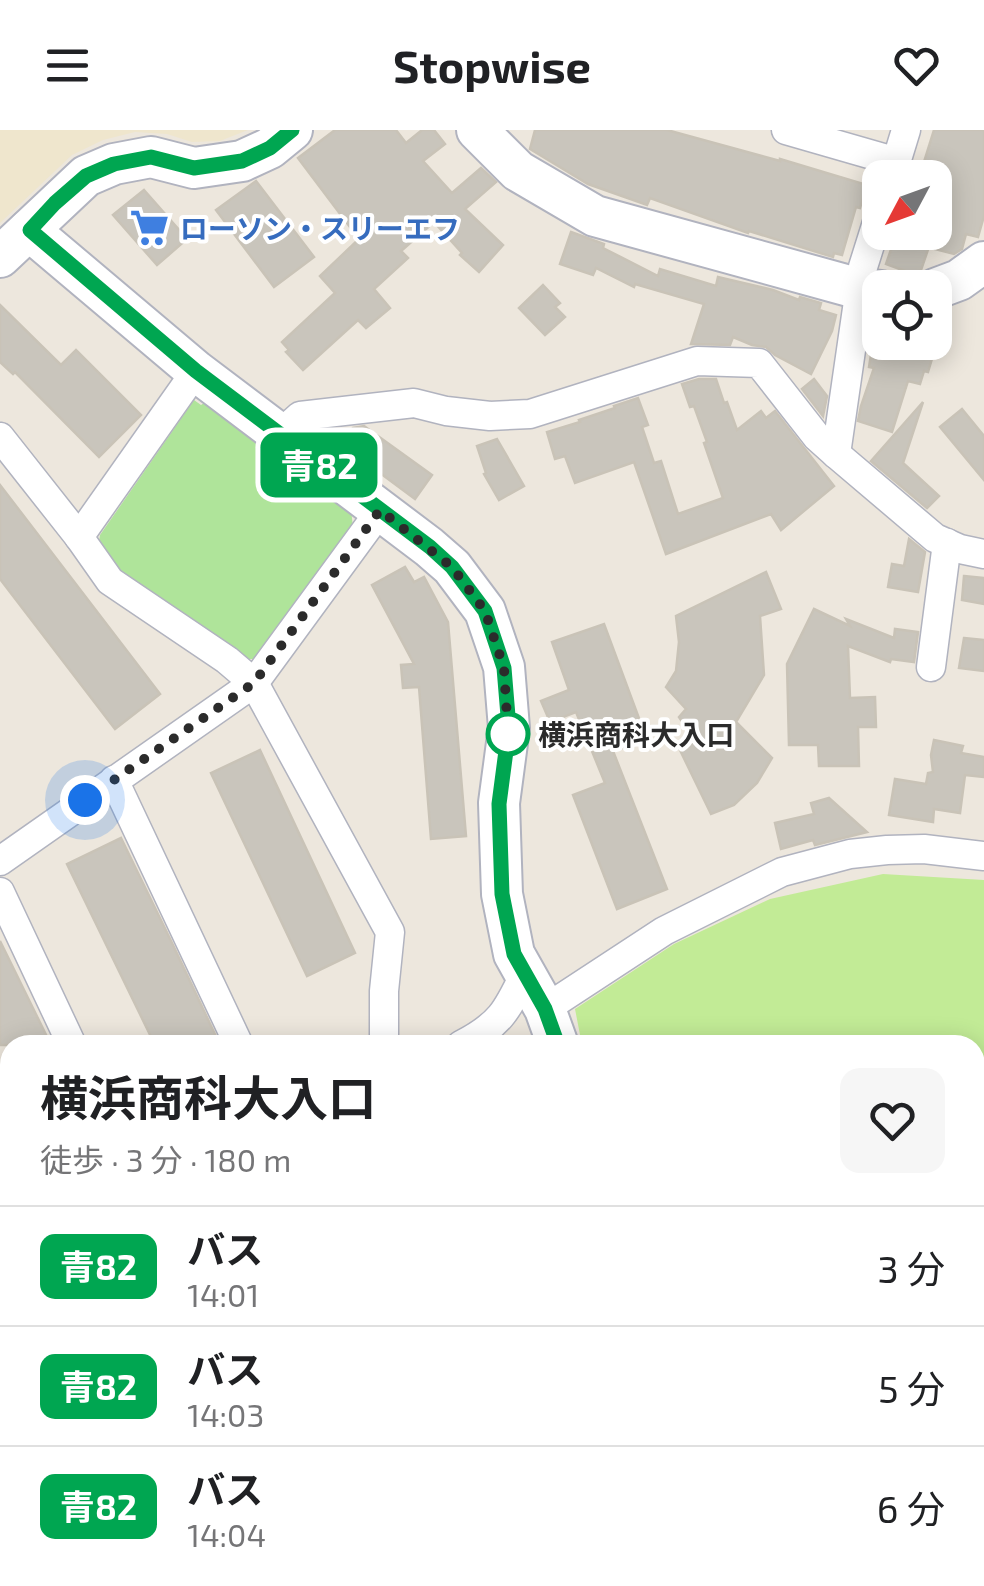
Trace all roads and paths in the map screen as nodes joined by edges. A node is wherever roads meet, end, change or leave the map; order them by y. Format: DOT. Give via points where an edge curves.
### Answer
graph roads {
  1 [pos="292,130"];
  2 [pos="786,130"];
  3 [pos="906,130"];
  4 [pos="484,133"];
  5 [pos="867,160"];
  6 [pos="897,160"];
  7 [pos="30,230"];
  8 [pos="0,257"];
  9 [pos="984,262"];
  10 [pos="952,283"];
  11 [pos="862,288"];
  12 [pos="862,329"];
  13 [pos="196,371"];
  14 [pos="279,435"];
  15 [pos="0,437"];
  16 [pos="836,454"];
  17 [pos="380,510"];
  18 [pos="78,537"];
  19 [pos="947,543"];
  20 [pos="984,554"];
  21 [pos="931,666"];
  22 [pos="254,683"];
  23 [pos="114,780"];
  24 [pos="984,856"];
  25 [pos="0,861"];
  26 [pos="0,892"];
  27 [pos="525,973"];
  28 [pos="551,1027"];
  29 [pos="67,1035"];
  30 [pos="235,1035"];
  31 [pos="384,1035"];
  32 [pos="480,1035"];
  1 -- 7 [label="street" via="242,161 194,168 151,157 114,164 86,176"];
  2 -- 5 [label="street"];
  3 -- 6 [label="street"];
  4 -- 11 [label="street" via="518,171 595,216"];
  7 -- 8 [label="street"];
  7 -- 13 [label="street"];
  9 -- 10 [label="street"];
  12 -- 16 [label="street"];
  13 -- 14 [label="street"];
  13 -- 18 [label="street"];
  14 -- 16 [label="street" via="300,416 414,404 490,416 530,414 708,360 759,363"];
  14 -- 17 [label="street"];
  15 -- 18 [label="street"];
  16 -- 19 [label="street"];
  17 -- 22 [label="street"];
  17 -- 27 [label="street" via="452,567 485,611 504,668 509,728 499,804 502,894 514,954"];
  18 -- 22 [label="street" via="110,581"];
  19 -- 20 [label="street"];
  19 -- 21 [label="street"];
  22 -- 23 [label="street"];
  22 -- 31 [label="street" via="390,932"];
  23 -- 25 [label="street"];
  23 -- 30 [label="street"];
  24 -- 28 [label="street" via="887,850 782,872 664,931"];
  26 -- 29 [label="street"];
  27 -- 28 [label="street"];
  27 -- 32 [label="street" via="507,1010"];
}
